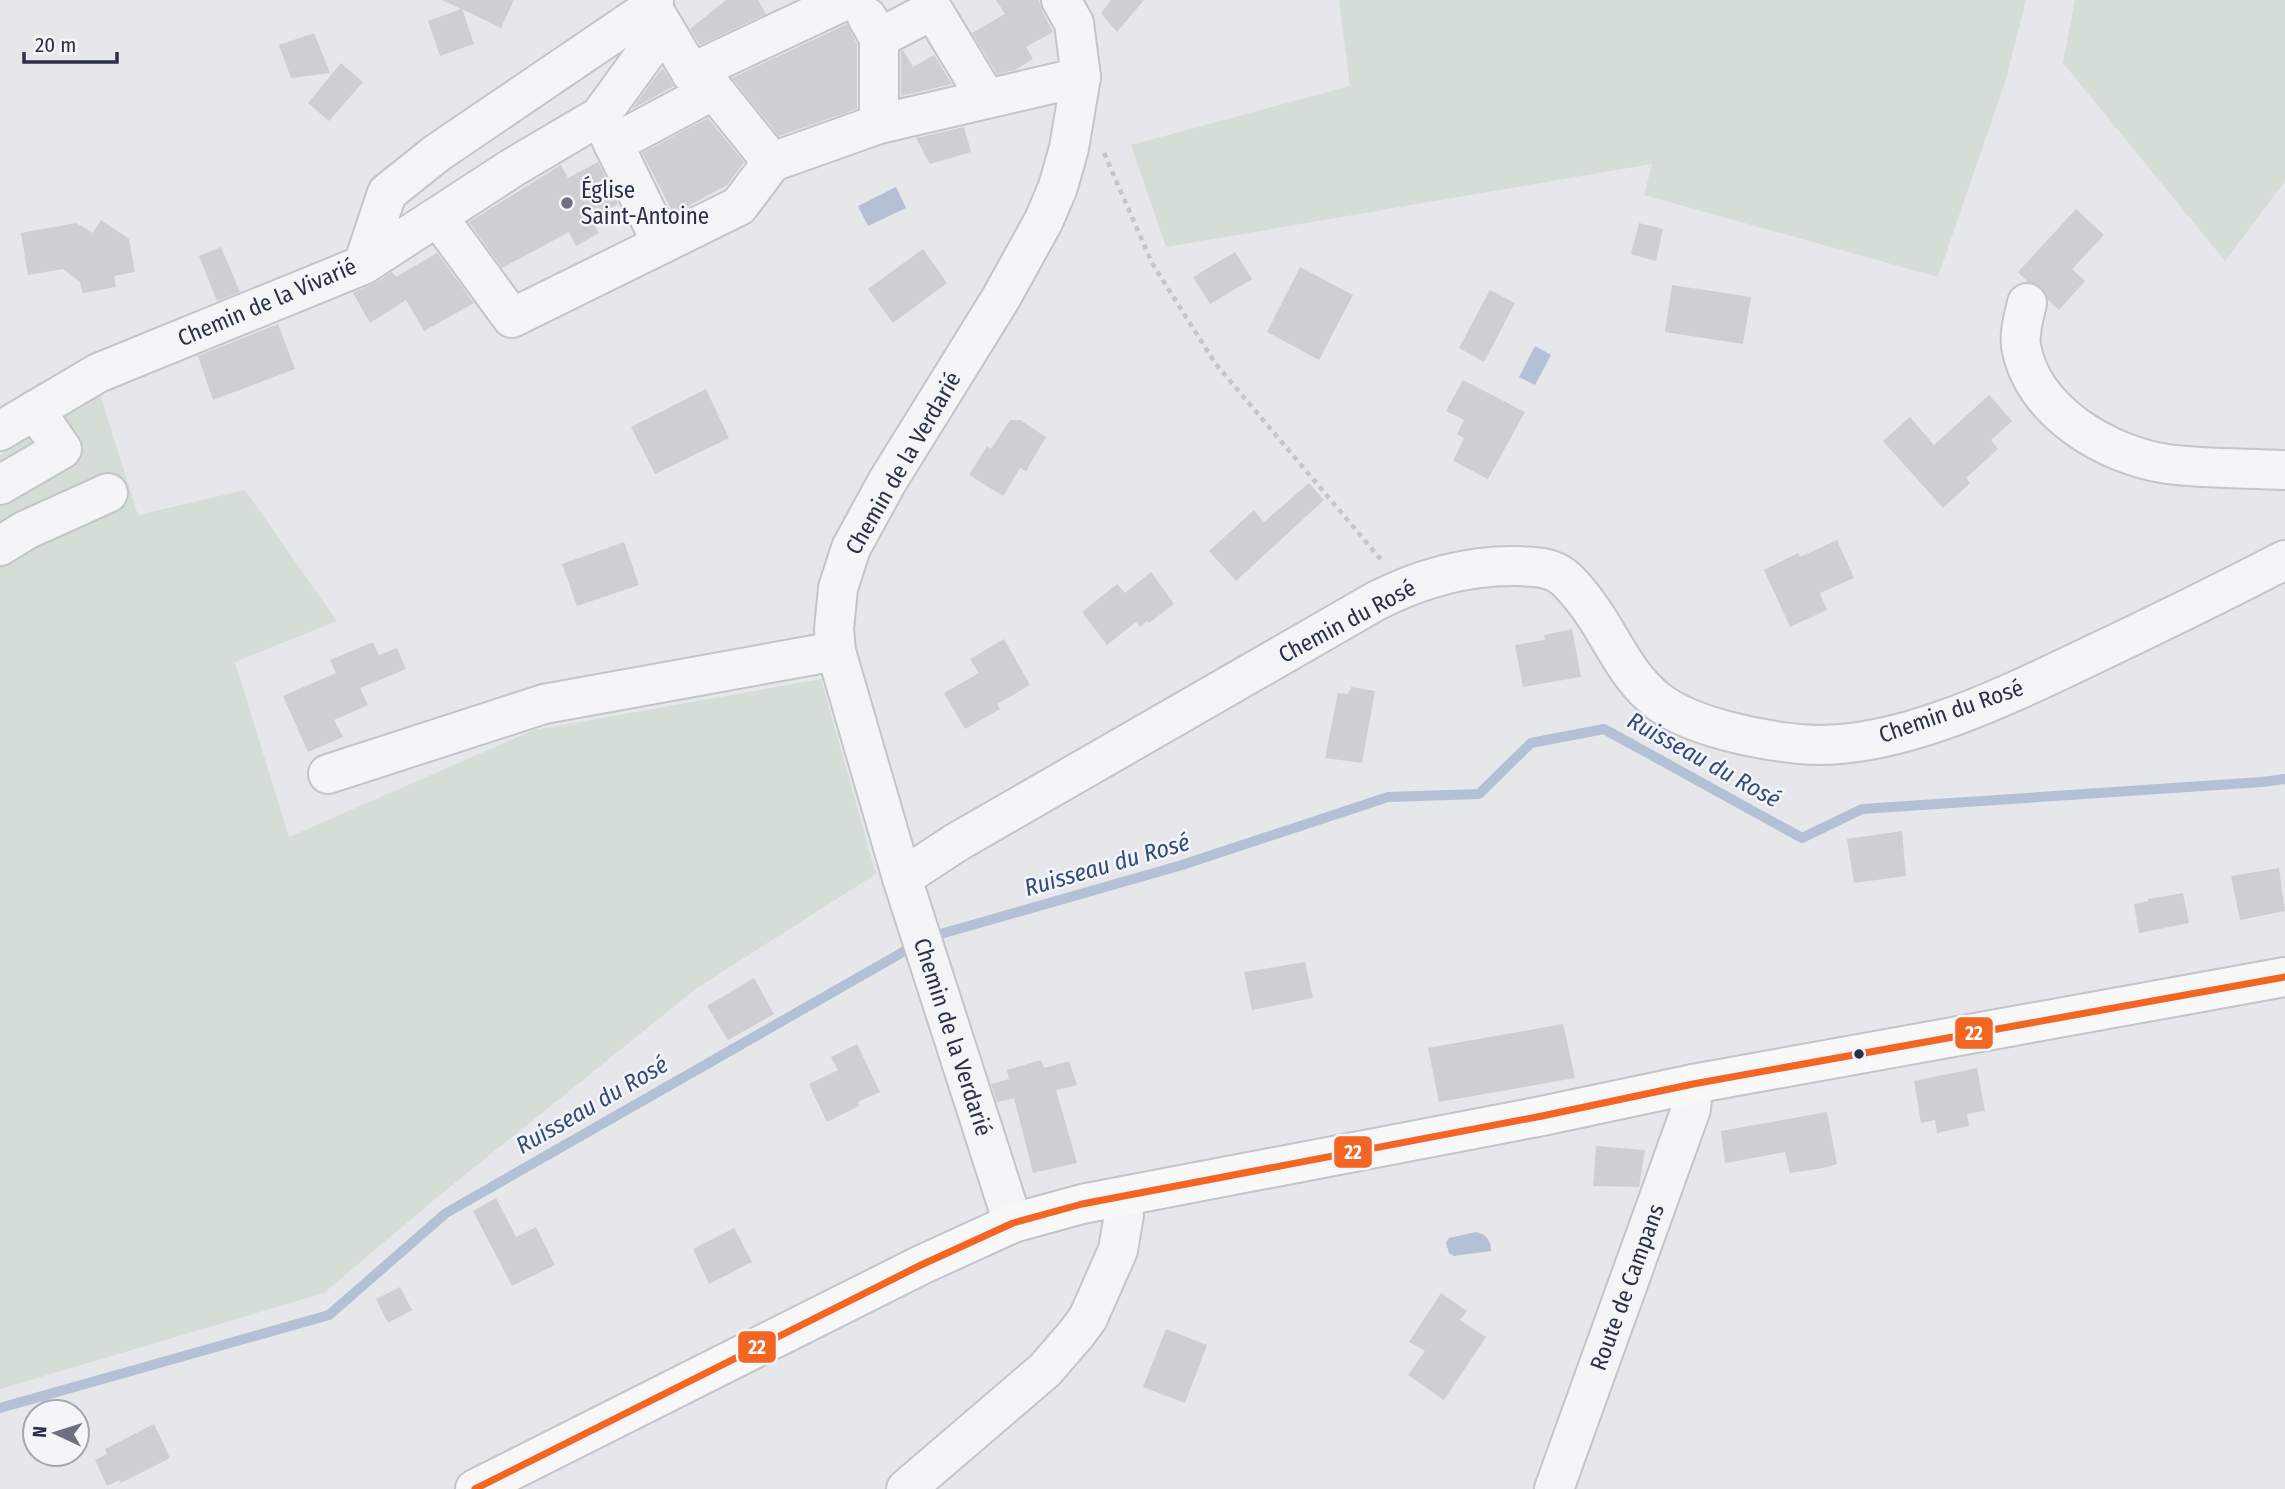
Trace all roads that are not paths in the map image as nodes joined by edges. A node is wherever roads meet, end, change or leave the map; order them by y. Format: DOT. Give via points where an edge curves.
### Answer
graph roads {
  1 [pos="846,0"];
  2 [pos="859,0"];
  3 [pos="1061,0"];
  4 [pos="657,12"];
  5 [pos="878,38"];
  6 [pos="702,81"];
  7 [pos="1079,93"];
  8 [pos="986,98"];
  9 [pos="879,124"];
  10 [pos="606,130"];
  11 [pos="772,162"];
  12 [pos="438,217"];
  13 [pos="662,244"];
  14 [pos="363,265"];
  15 [pos="2026,303"];
  16 [pos="35,410"];
  17 [pos="0,431"];
  18 [pos="62,449"];
  19 [pos="2285,470"];
  20 [pos="0,485"];
  21 [pos="0,491"];
  22 [pos="13,538"];
  23 [pos="2285,560"];
  24 [pos="836,651"];
  25 [pos="328,774"];
  26 [pos="902,878"];
  27 [pos="2285,976"];
  28 [pos="1693,1084"];
  29 [pos="1125,1198"];
  30 [pos="1013,1223"];
  31 [pos="475,1489"];
  32 [pos="906,1489"];
  33 [pos="1554,1489"];
  1 -- 6 [label="street"];
  2 -- 5 [label="street"];
  3 -- 7 [label="street, Chemin de la Verdarié" via="1074,23"];
  4 -- 6 [label="street"];
  4 -- 10 [label="street"];
  4 -- 14 [label="street, Chemin de la Vivarié" via="437,153 387,193"];
  5 -- 8 [label="street" via="933,10"];
  5 -- 9 [label="street"];
  6 -- 10 [label="street"];
  6 -- 11 [label="street"];
  7 -- 8 [label="street"];
  7 -- 24 [label="street, Chemin de la Verdarié" via="1069,148 1044,220 851,548 838,588"];
  8 -- 9 [label="street"];
  9 -- 11 [label="street"];
  10 -- 12 [label="street" via="512,168"];
  10 -- 13 [label="street"];
  11 -- 13 [label="street" via="739,206"];
  12 -- 13 [label="street" via="512,318"];
  12 -- 14 [label="street"];
  14 -- 16 [label="street, Chemin de la Vivarié" via="98,373"];
  15 -- 19 [label="street" via="2020,344 2032,380 2055,409 2088,434 2126,454 2167,464"];
  16 -- 17 [label="street, Chemin de la Vivarié"];
  16 -- 18 [label="street"];
  18 -- 20 [label="street"];
  18 -- 22 [label="street" via="95,499"];
  21 -- 22 [label="street"];
  23 -- 26 [label="street, Chemin du Rosé" via="2000,699 1889,736 1801,744 1736,733 1689,719 1660,702 1633,678 1595,616 1560,575 1544,567 1455,571 1376,601"];
  24 -- 25 [label="street" via="544,704"];
  24 -- 26 [label="street, Chemin de la Verdarié"];
  26 -- 30 [label="street, Chemin de la Verdarié"];
  27 -- 28 [label="main road"];
  28 -- 29 [label="main road"];
  28 -- 33 [label="street, Route de Campans" via="1691,1109"];
  29 -- 30 [label="main road" via="1082,1204"];
  29 -- 32 [label="street" via="1118,1250 1077,1333 1045,1370"];
  30 -- 31 [label="main road"];
}
